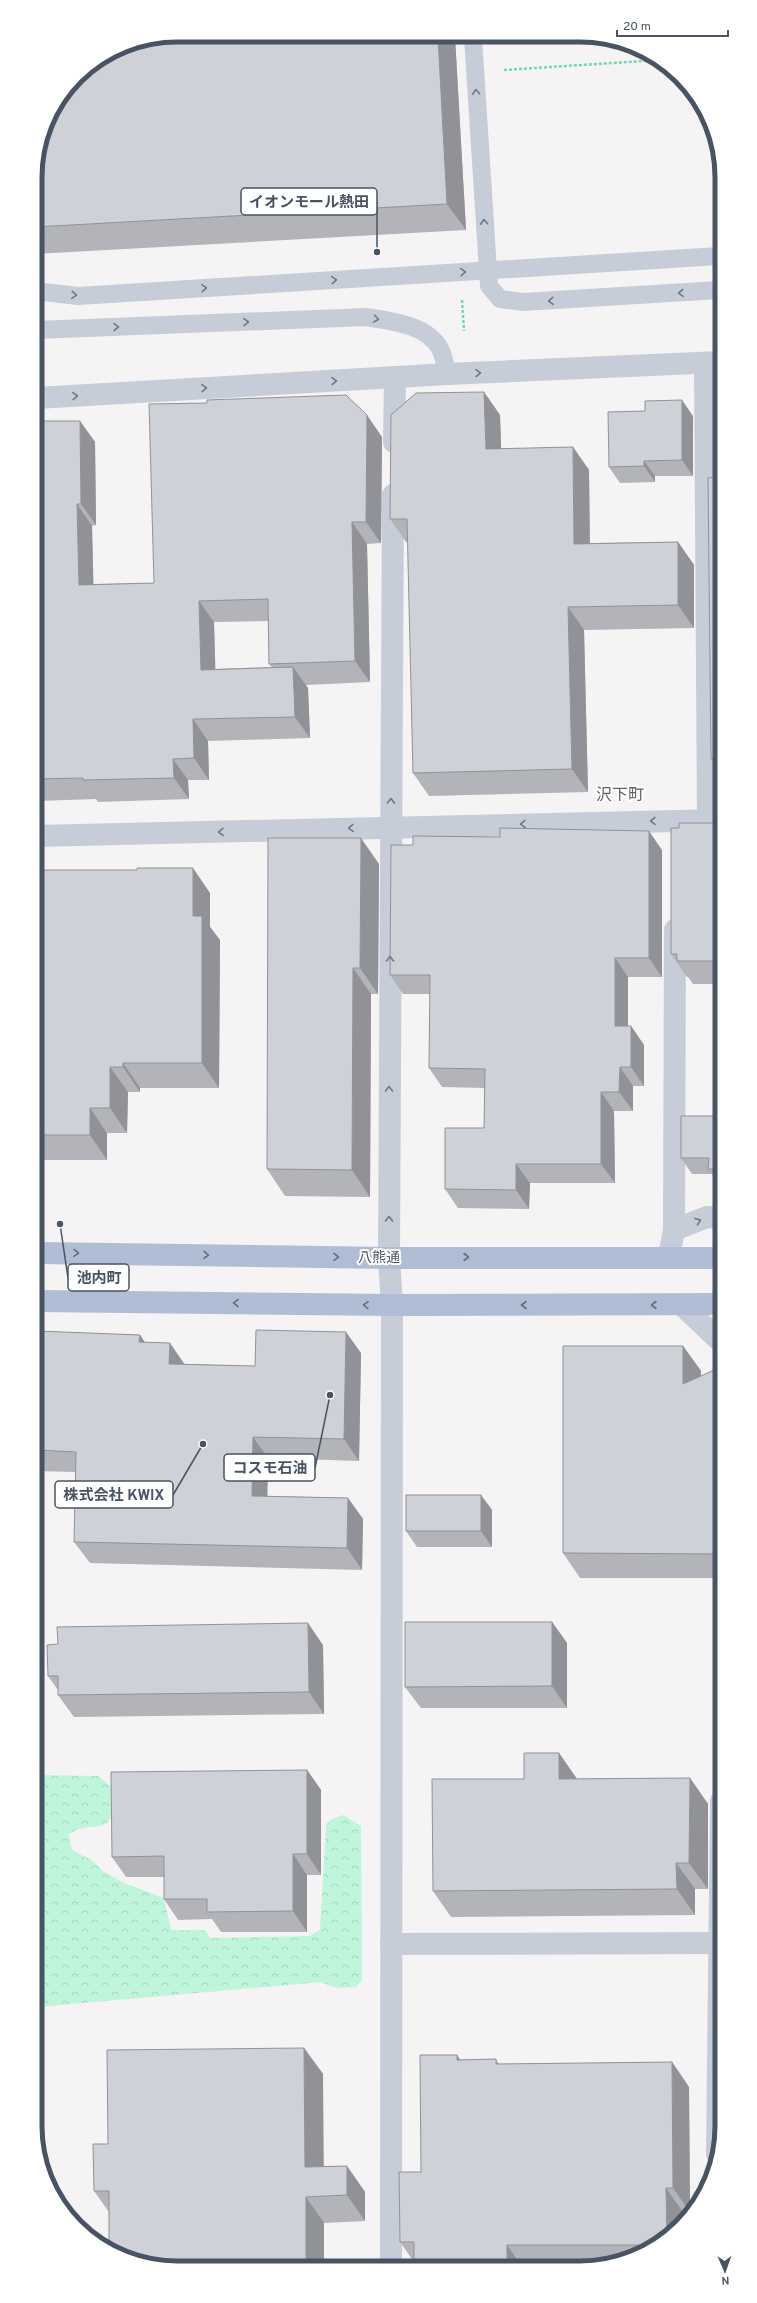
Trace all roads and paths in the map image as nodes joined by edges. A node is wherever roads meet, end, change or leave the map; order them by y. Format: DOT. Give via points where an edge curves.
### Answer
graph roads {
  1 [pos="473,42"];
  2 [pos="649,61"];
  3 [pos="475,71"];
  4 [pos="715,256"];
  5 [pos="715,290"];
  6 [pos="42,292"];
  7 [pos="42,330"];
  8 [pos="713,363"];
  9 [pos="448,374"];
  10 [pos="394,378"];
  11 [pos="42,398"];
  12 [pos="714,820"];
  13 [pos="675,821"];
  14 [pos="390,827"];
  15 [pos="42,836"];
  16 [pos="675,844"];
  17 [pos="675,908"];
  18 [pos="715,1218"];
  19 [pos="674,1230"];
  20 [pos="42,1253"];
  21 [pos="669,1256"];
  22 [pos="389,1258"];
  23 [pos="715,1258"];
  24 [pos="42,1301"];
  25 [pos="715,1304"];
  26 [pos="392,1305"];
  27 [pos="682,1305"];
  28 [pos="715,1336"];
  29 [pos="715,1943"];
  30 [pos="392,1944"];
  31 [pos="391,2261"];
  1 -- 3 [label="lane"];
  2 -- 3 [label="path"];
  5 -- 3 [label="lane, one-way" via="523,302 500,299 489,286"];
  6 -- 4 [label="lane, one-way, bridge" via="78,296"];
  7 -- 9 [label="lane, one-way" via="366,317 396,322 420,330 440,348"];
  9 -- 8 [label="street, one-way"];
  8 -- 12 [label="street"];
  9 -- 10 [label="street"];
  11 -- 10 [label="street, one-way"];
  14 -- 10 [label="street, one-way"];
  12 -- 13 [label="street"];
  13 -- 14 [label="street, one-way"];
  13 -- 16 [label="street"];
  14 -- 15 [label="street, one-way"];
  22 -- 14 [label="street, one-way"];
  17 -- 19 [label="street"];
  19 -- 18 [label="street, one-way" via="707,1218"];
  19 -- 21 [label="street"];
  20 -- 22 [label="main road, 八熊通, one-way"];
  22 -- 21 [label="main road, 八熊通, one-way"];
  21 -- 23 [label="main road, 八熊通"];
  22 -- 26 [label="street"];
  26 -- 24 [label="main road, one-way"];
  25 -- 27 [label="main road"];
  27 -- 26 [label="main road, one-way"];
  26 -- 30 [label="street"];
  27 -- 28 [label="street"];
  29 -- 30 [label="street"];
  30 -- 31 [label="street"];
}
